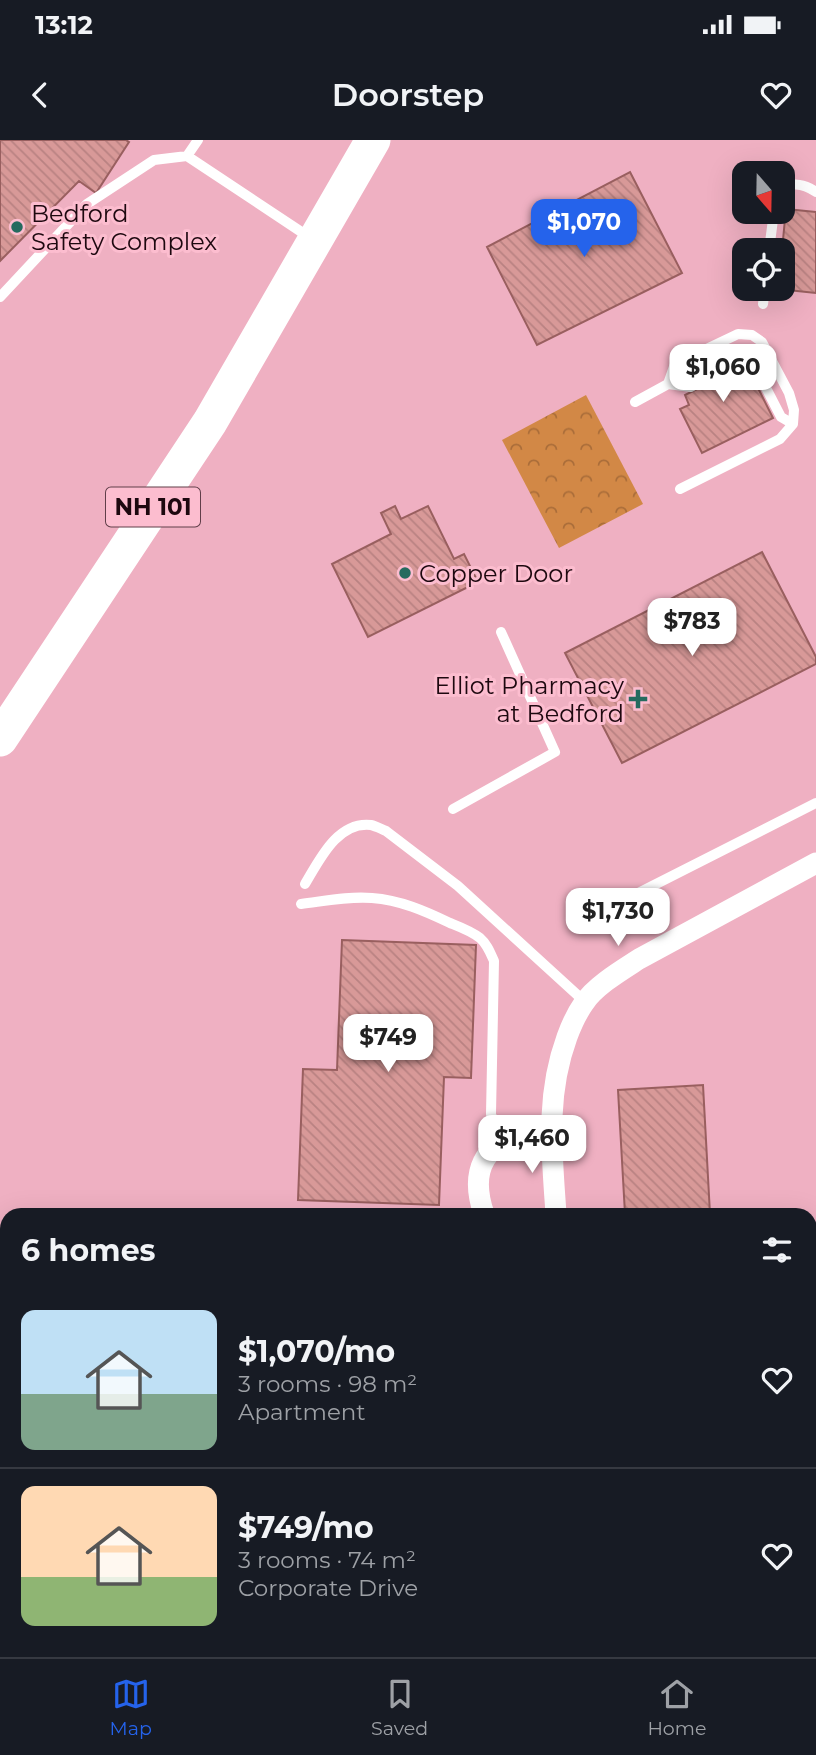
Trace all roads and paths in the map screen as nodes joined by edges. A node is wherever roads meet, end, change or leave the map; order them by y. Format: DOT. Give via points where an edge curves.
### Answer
graph roads {
  1 [pos="198,140"];
  2 [pos="373,140"];
  3 [pos="187,156"];
  4 [pos="795,185"];
  5 [pos="816,192"];
  6 [pos="315,241"];
  7 [pos="0,297"];
  8 [pos="764,301"];
  9 [pos="764,304"];
  10 [pos="749,355"];
  11 [pos="718,359"];
  12 [pos="695,370"];
  13 [pos="724,371"];
  14 [pos="700,382"];
  15 [pos="668,384"];
  16 [pos="635,401"];
  17 [pos="793,424"];
  18 [pos="680,489"];
  19 [pos="500,632"];
  20 [pos="0,739"];
  21 [pos="816,803"];
  22 [pos="453,809"];
  23 [pos="816,863"];
  24 [pos="305,884"];
  25 [pos="301,904"];
  26 [pos="587,919"];
  27 [pos="584,1001"];
  28 [pos="550,1132"];
  29 [pos="500,1145"];
  30 [pos="482,1208"];
  31 [pos="556,1208"];
  1 -- 3 [label="lane"];
  2 -- 6 [label="highway, NH 101"];
  3 -- 6 [label="lane"];
  3 -- 7 [label="lane" via="155,160 86,204"];
  4 -- 5 [label="lane"];
  6 -- 20 [label="highway, NH 101" via="210,422"];
  8 -- 9 [label="lane"];
  10 -- 11 [label="lane" via="743,350"];
  10 -- 13 [label="lane"];
  10 -- 17 [label="lane" via="781,416"];
  12 -- 15 [label="lane"];
  14 -- 15 [label="lane" via="691,387"];
  15 -- 16 [label="lane"];
  15 -- 17 [label="lane" via="676,365 737,334 752,335 762,342 789,393"];
  17 -- 18 [label="lane" via="780,439"];
  19 -- 22 [label="lane" via="555,752"];
  21 -- 26 [label="lane"];
  23 -- 27 [label="street" via="639,959"];
  24 -- 27 [label="lane" via="339,836 373,825 458,886"];
  25 -- 29 [label="lane" via="390,900 470,932 488,947 494,961 491,1114"];
  27 -- 28 [label="street" via="559,1060"];
  28 -- 29 [label="street" via="509,1139"];
  28 -- 31 [label="street"];
  29 -- 30 [label="street" via="482,1164 477,1181"];
}
